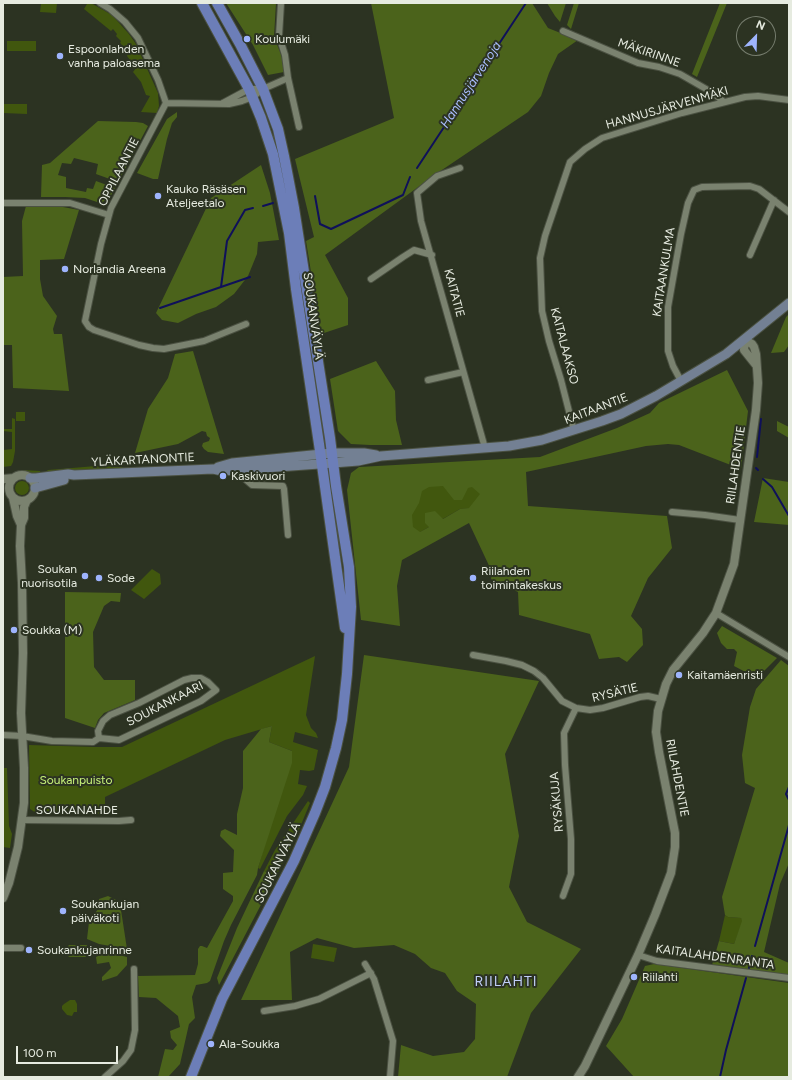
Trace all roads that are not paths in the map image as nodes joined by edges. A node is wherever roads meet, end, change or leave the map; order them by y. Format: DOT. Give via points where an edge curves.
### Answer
graph roads {
  1 [pos="100,3"];
  2 [pos="202,3"];
  3 [pos="217,3"];
  4 [pos="281,3"];
  5 [pos="563,31"];
  6 [pos="288,78"];
  7 [pos="263,89"];
  8 [pos="251,93"];
  9 [pos="789,100"];
  10 [pos="724,102"];
  11 [pos="166,103"];
  12 [pos="222,104"];
  13 [pos="299,127"];
  14 [pos="460,168"];
  15 [pos="566,173"];
  16 [pos="774,200"];
  17 [pos="3,203"];
  18 [pos="789,212"];
  19 [pos="109,214"];
  20 [pos="432,255"];
  21 [pos="750,255"];
  22 [pos="371,279"];
  23 [pos="789,303"];
  24 [pos="246,324"];
  25 [pos="745,340"];
  26 [pos="463,372"];
  27 [pos="428,380"];
  28 [pos="681,381"];
  29 [pos="574,431"];
  30 [pos="485,448"];
  31 [pos="333,458"];
  32 [pos="321,459"];
  33 [pos="243,465"];
  34 [pos="74,475"];
  35 [pos="14,478"];
  36 [pos="30,478"];
  37 [pos="3,479"];
  38 [pos="6,487"];
  39 [pos="35,488"];
  40 [pos="13,498"];
  41 [pos="27,500"];
  42 [pos="672,512"];
  43 [pos="740,520"];
  44 [pos="21,525"];
  45 [pos="288,535"];
  46 [pos="716,613"];
  47 [pos="348,647"];
  48 [pos="473,655"];
  49 [pos="789,657"];
  50 [pos="661,699"];
  51 [pos="576,708"];
  52 [pos="3,735"];
  53 [pos="22,736"];
  54 [pos="99,738"];
  55 [pos="22,820"];
  56 [pos="131,820"];
  57 [pos="563,896"];
  58 [pos="3,898"];
  59 [pos="3,948"];
  60 [pos="21,948"];
  61 [pos="638,955"];
  62 [pos="365,964"];
  63 [pos="134,968"];
  64 [pos="371,973"];
  65 [pos="789,978"];
  66 [pos="264,1012"];
  67 [pos="105,1077"];
  68 [pos="192,1077"];
  69 [pos="382,1077"];
  70 [pos="390,1077"];
  71 [pos="578,1077"];
  1 -- 11 [label="street" via="125,22 138,38"];
  2 -- 8 [label="main road, SOUKANVÄYLÄ"];
  3 -- 7 [label="main road, SOUKANVÄYLÄ"];
  4 -- 6 [label="street" via="279,36"];
  5 -- 10 [label="street, MÄKIRINNE" via="638,63 680,74"];
  6 -- 7 [label="street"];
  6 -- 13 [label="street"];
  7 -- 8 [label="street"];
  7 -- 31 [label="main road, SOUKANVÄYLÄ" via="278,128 286,163"];
  8 -- 12 [label="street"];
  8 -- 12 [label="street" via="242,102"];
  8 -- 32 [label="main road, SOUKANVÄYLÄ" via="272,154 289,233"];
  9 -- 10 [label="street, HANNUSJÄRVENMÄKI" via="758,96"];
  10 -- 15 [label="street, HANNUSJÄRVENMÄKI" via="602,138 570,162"];
  11 -- 12 [label="street"];
  11 -- 19 [label="street, OPPILAANTIE"];
  14 -- 20 [label="street, KAITATIE" via="437,176 417,193 421,221"];
  15 -- 29 [label="street, KAITALAAKSO" via="540,258 542,311"];
  16 -- 18 [label="street"];
  16 -- 21 [label="street"];
  16 -- 28 [label="street, KAITAANKULMA" via="750,186 702,187 694,190 688,203 681,234 668,307 668,351"];
  17 -- 19 [label="street" via="70,204"];
  19 -- 24 [label="street, OPPILAANTIE" via="86,312 85,321 89,327 139,345 164,349 204,341"];
  20 -- 22 [label="street" via="414,250"];
  20 -- 26 [label="street, KAITATIE"];
  23 -- 25 [label="main road, KAITAANTIE"];
  25 -- 28 [label="main road, KAITAANTIE" via="704,369"];
  25 -- 43 [label="street, RIILAHDENTIE" via="744,350 756,365 758,383"];
  26 -- 27 [label="street"];
  26 -- 30 [label="street, KAITATIE"];
  28 -- 29 [label="main road, KAITAANTIE" via="621,414"];
  29 -- 30 [label="main road, KAITAANTIE" via="542,440"];
  30 -- 31 [label="main road, KAITAANTIE" via="381,456 358,461"];
  31 -- 32 [label="main road, KAITAANTIE"];
  31 -- 47 [label="main road, SOUKANVÄYLÄ" via="349,568 351,607"];
  32 -- 33 [label="main road, YLÄKARTANONTIE"];
  32 -- 47 [label="main road, SOUKANVÄYLÄ"];
  33 -- 34 [label="main road, YLÄKARTANONTIE" via="222,464 213,469"];
  33 -- 45 [label="street" via="245,479 252,484 283,486"];
  34 -- 36 [label="main road, YLÄKARTANONTIE"];
  34 -- 39 [label="main road, YLÄKARTANONTIE"];
  35 -- 36 [label="street" via="21,475"];
  35 -- 37 [label="street"];
  35 -- 38 [label="street"];
  36 -- 39 [label="street"];
  38 -- 40 [label="street"];
  39 -- 41 [label="street"];
  40 -- 41 [label="street"];
  40 -- 44 [label="street"];
  41 -- 44 [label="street"];
  42 -- 43 [label="street"];
  43 -- 46 [label="street, RIILAHDENTIE" via="734,564"];
  44 -- 53 [label="street"];
  46 -- 49 [label="street"];
  46 -- 50 [label="street, RIILAHDENTIE" via="673,670"];
  47 -- 68 [label="main road, SOUKANVÄYLÄ" via="342,720 332,763 315,813 277,896 222,999"];
  48 -- 51 [label="street, RYSÄTIE" via="512,662 534,671 562,701"];
  50 -- 51 [label="street, RYSÄTIE" via="648,696 603,708"];
  50 -- 61 [label="street, RIILAHDENTIE" via="656,732 675,833 674,847 671,873"];
  51 -- 57 [label="street, RYSÄKUJA" via="564,733 571,874"];
  52 -- 53 [label="street, SOUKANKAARI"];
  53 -- 54 [label="street, SOUKANKAARI" via="52,741 92,742"];
  53 -- 55 [label="street"];
  54 -- 54 [label="street, SOUKANKAARI" via="119,740 201,701 216,690 201,678 184,680 110,715 102,721 98,731"];
  55 -- 56 [label="street, SOUKANAHDE"];
  55 -- 58 [label="street" via="13,868"];
  59 -- 60 [label="street"];
  61 -- 65 [label="street, KAITALAHDENRANTA" via="657,960"];
  61 -- 71 [label="street, RIILAHDENTIE"];
  62 -- 64 [label="street"];
  63 -- 67 [label="street" via="135,1030 131,1050"];
  64 -- 66 [label="street" via="319,999"];
  64 -- 70 [label="street" via="392,1041"];
  69 -- 70 [label="street"];
}
